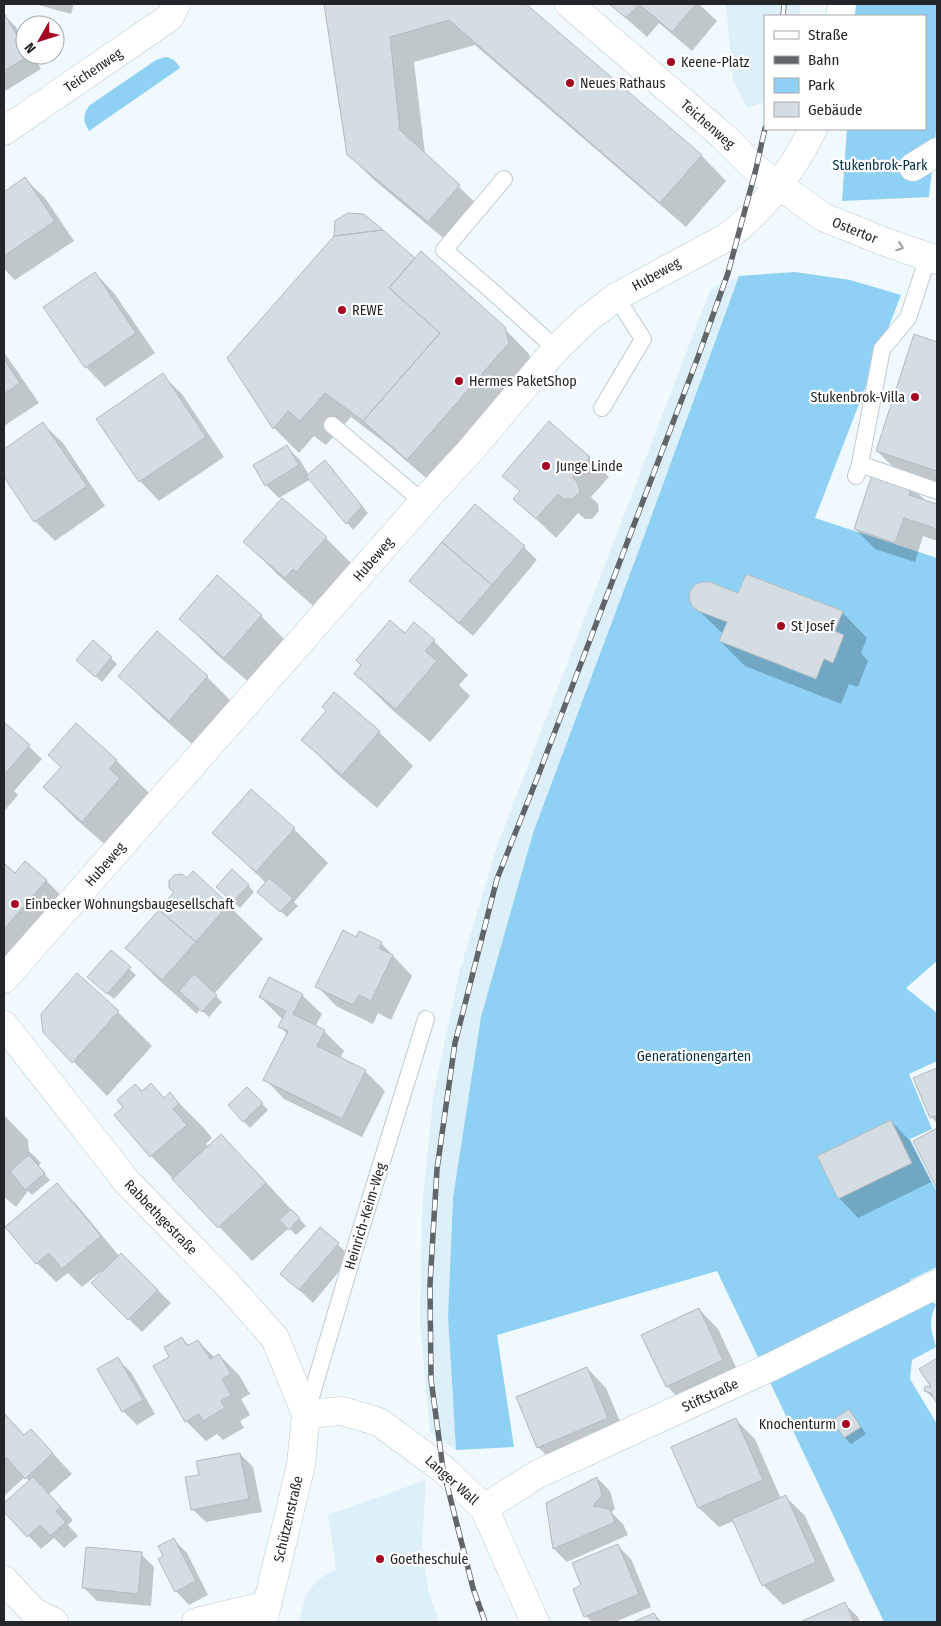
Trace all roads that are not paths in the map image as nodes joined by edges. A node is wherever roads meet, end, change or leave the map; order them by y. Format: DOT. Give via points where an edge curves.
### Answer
graph roads {
  1 [pos="176,4"];
  2 [pos="569,4"];
  3 [pos="812,130"];
  4 [pos="4,131"];
  5 [pos="937,152"];
  6 [pos="913,167"];
  7 [pos="504,179"];
  8 [pos="780,185"];
  9 [pos="932,258"];
  10 [pos="616,297"];
  11 [pos="556,349"];
  12 [pos="602,408"];
  13 [pos="332,426"];
  14 [pos="937,491"];
  15 [pos="423,502"];
  16 [pos="4,979"];
  17 [pos="426,1019"];
  18 [pos="4,1025"];
  19 [pos="937,1284"];
  20 [pos="306,1414"];
  21 [pos="484,1508"];
  22 [pos="4,1580"];
  23 [pos="265,1614"];
  24 [pos="54,1622"];
  25 [pos="196,1622"];
  26 [pos="535,1622"];
  1 -- 4 [label="street, Teichenweg" via="170,17"];
  2 -- 8 [label="street, Teichenweg" via="756,168"];
  3 -- 8 [label="street, Hubeweg"];
  5 -- 6 [label="street"];
  7 -- 11 [label="lane" via="444,250"];
  8 -- 9 [label="street, Ostertor, one-way" via="824,217"];
  8 -- 10 [label="street, Hubeweg" via="742,226"];
  9 -- 14 [label="lane" via="908,318 882,349 858,470"];
  10 -- 11 [label="street, Hubeweg"];
  10 -- 12 [label="lane" via="643,339"];
  11 -- 15 [label="street, Hubeweg"];
  13 -- 15 [label="lane"];
  15 -- 16 [label="street, Hubeweg"];
  17 -- 20 [label="lane, Heinrich-Keim-Weg"];
  18 -- 20 [label="street, Rabbethgestraße" via="128,1183 275,1338"];
  19 -- 21 [label="street, Stiftstraße" via="771,1367 538,1474"];
  20 -- 21 [label="street, Langer Wall" via="342,1411 379,1422 444,1468"];
  20 -- 23 [label="street, Schützenstraße" via="301,1464"];
  21 -- 26 [label="street, Langer Wall"];
  22 -- 24 [label="street" via="34,1612"];
  23 -- 25 [label="street"];
}
